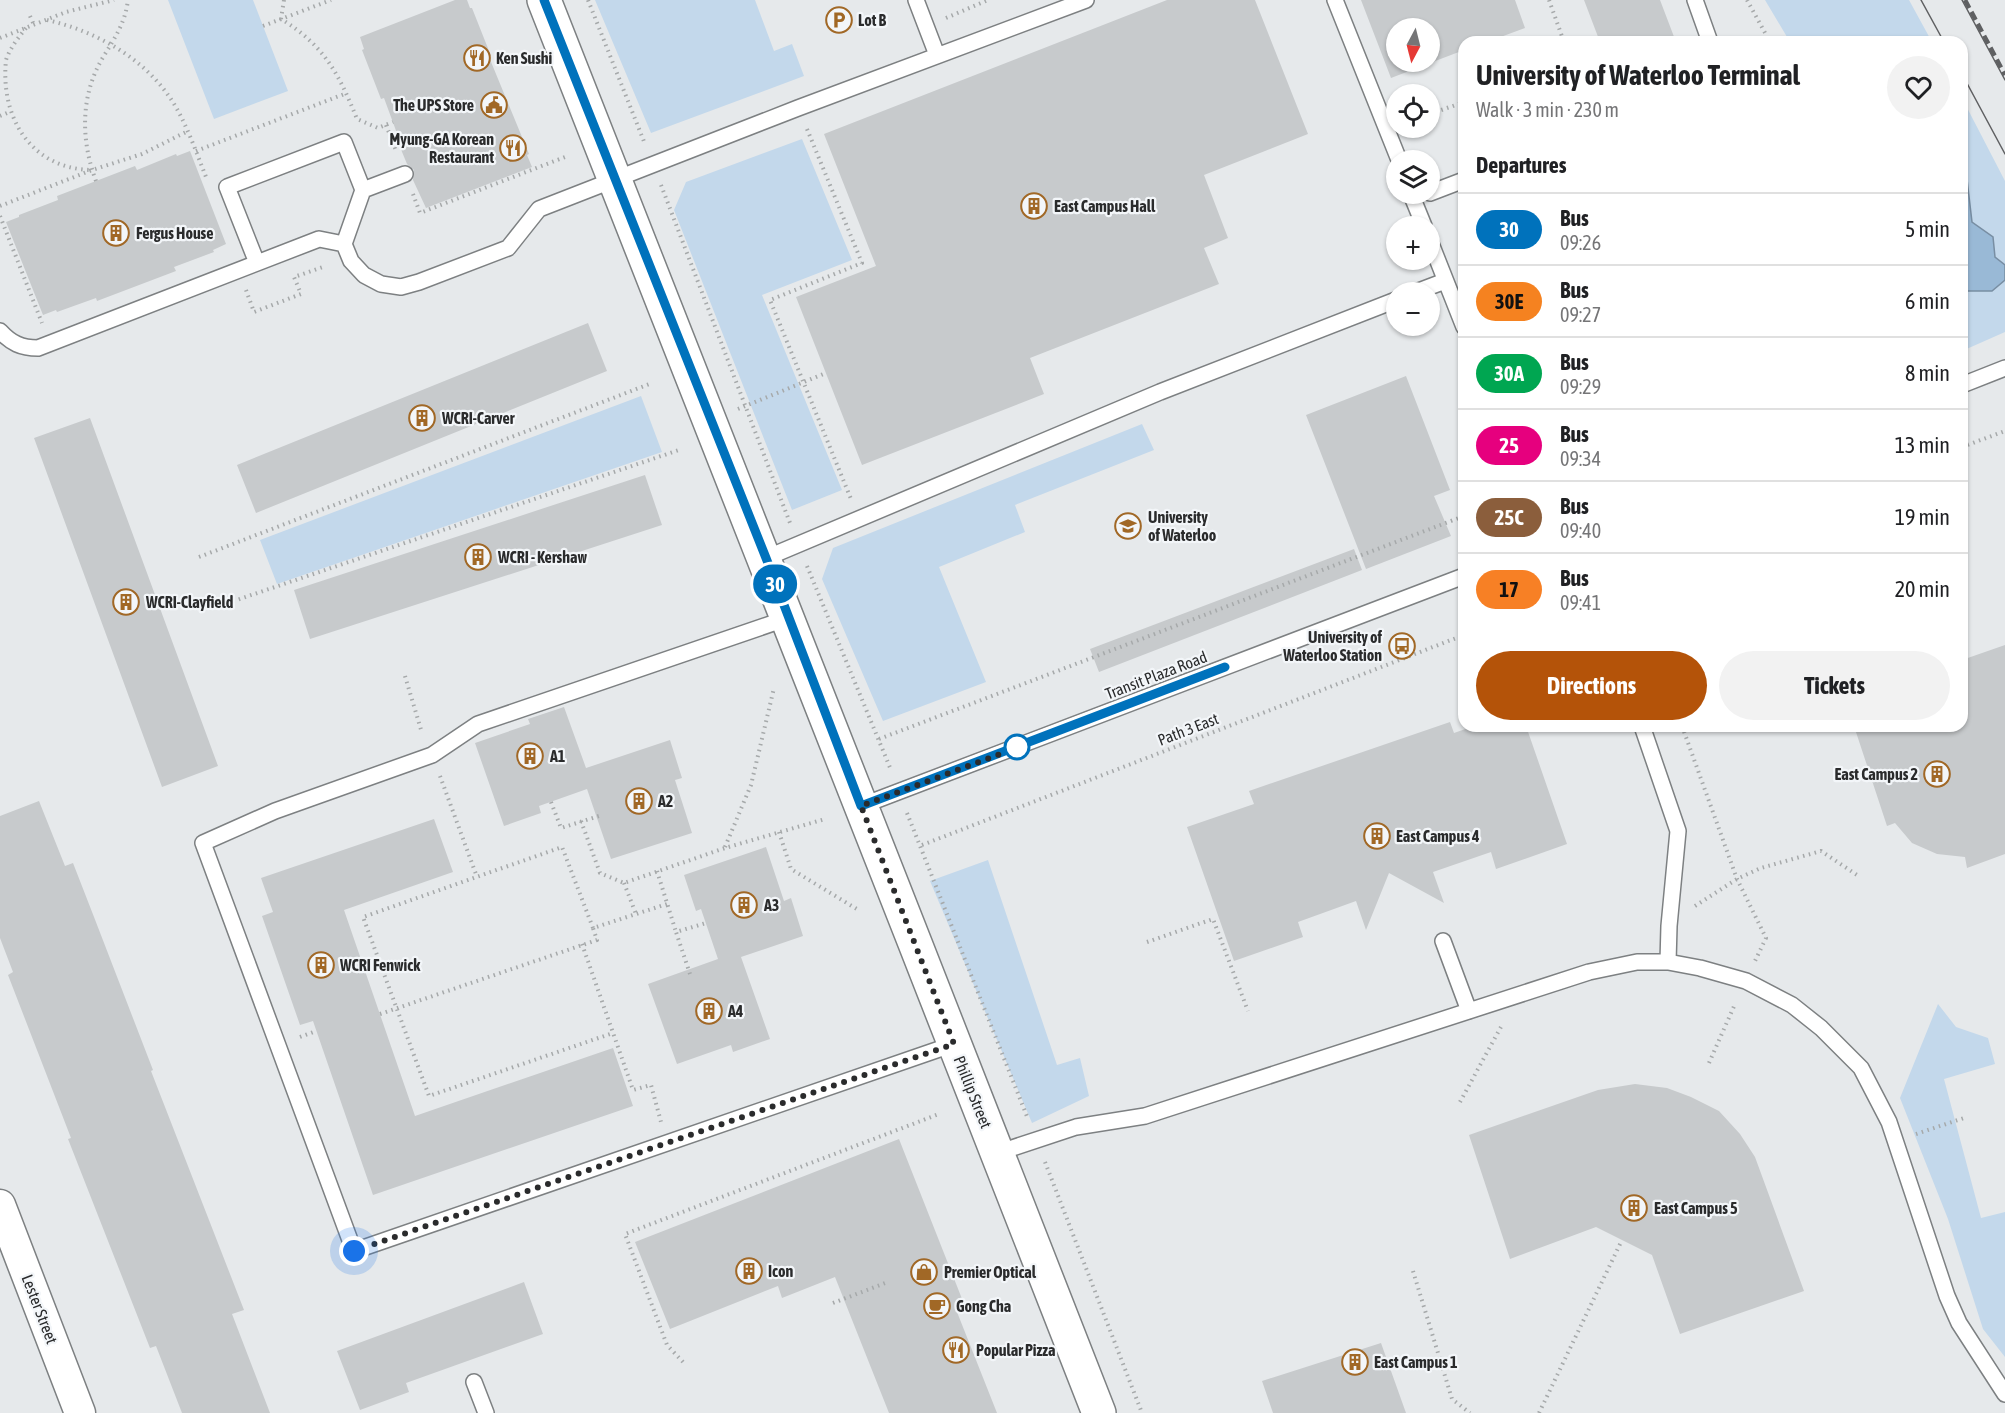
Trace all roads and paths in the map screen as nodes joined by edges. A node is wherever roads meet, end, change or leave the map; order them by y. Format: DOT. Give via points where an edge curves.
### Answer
graph roads {
  1 [pos="114,0"];
  2 [pos="128,0"];
  3 [pos="284,0"];
  4 [pos="331,0"];
  5 [pos="544,0"];
  6 [pos="588,0"];
  7 [pos="916,0"];
  8 [pos="988,0"];
  9 [pos="1086,0"];
  10 [pos="1335,0"];
  11 [pos="1549,0"];
  12 [pos="1695,0"];
  13 [pos="1747,0"];
  14 [pos="30,16"];
  15 [pos="281,19"];
  16 [pos="47,20"];
  17 [pos="34,25"];
  18 [pos="263,26"];
  19 [pos="926,26"];
  20 [pos="26,28"];
  21 [pos="1562,36"];
  22 [pos="1708,36"];
  23 [pos="1767,36"];
  24 [pos="0,38"];
  25 [pos="112,44"];
  26 [pos="937,55"];
  27 [pos="347,93"];
  28 [pos="1458,104"];
  29 [pos="798,108"];
  30 [pos="1440,110"];
  31 [pos="7,113"];
  32 [pos="0,116"];
  33 [pos="393,122"];
  34 [pos="1395,150"];
  35 [pos="196,151"];
  36 [pos="565,157"];
  37 [pos="652,164"];
  38 [pos="92,170"];
  39 [pos="405,174"];
  40 [pos="615,179"];
  41 [pos="96,181"];
  42 [pos="1458,182"];
  43 [pos="363,190"];
  44 [pos="1440,190"];
  45 [pos="0,206"];
  46 [pos="426,211"];
  47 [pos="0,216"];
  48 [pos="344,243"];
  49 [pos="257,263"];
  50 [pos="1440,268"];
  51 [pos="1445,281"];
  52 [pos="1440,283"];
  53 [pos="1386,304"];
  54 [pos="1458,312"];
  55 [pos="43,327"];
  56 [pos="0,331"];
  57 [pos="2005,368"];
  58 [pos="826,373"];
  59 [pos="804,382"];
  60 [pos="652,383"];
  61 [pos="1968,383"];
  62 [pos="746,405"];
  63 [pos="710,420"];
  64 [pos="2005,431"];
  65 [pos="1968,445"];
  66 [pos="679,450"];
  67 [pos="846,486"];
  68 [pos="1458,518"];
  69 [pos="798,545"];
  70 [pos="199,557"];
  71 [pos="766,558"];
  72 [pos="1458,578"];
  73 [pos="216,607"];
  74 [pos="788,618"];
  75 [pos="1458,637"];
  76 [pos="774,688"];
  77 [pos="1643,732"];
  78 [pos="1684,732"];
  79 [pos="551,801"];
  80 [pos="861,806"];
  81 [pos="602,815"];
  82 [pos="825,819"];
  83 [pos="580,821"];
  84 [pos="911,823"];
  85 [pos="459,824"];
  86 [pos="778,832"];
  87 [pos="725,848"];
  88 [pos="657,871"];
  89 [pos="1857,875"];
  90 [pos="477,877"];
  91 [pos="1737,879"];
  92 [pos="624,883"];
  93 [pos="667,904"];
  94 [pos="1695,906"];
  95 [pos="860,911"];
  96 [pos="636,914"];
  97 [pos="706,923"];
  98 [pos="593,928"];
  99 [pos="676,932"];
  100 [pos="1443,941"];
  101 [pos="1147,942"];
  102 [pos="582,944"];
  103 [pos="1668,962"];
  104 [pos="1754,963"];
  105 [pos="690,974"];
  106 [pos="1518,995"];
  107 [pos="1735,1004"];
  108 [pos="397,1008"];
  109 [pos="1248,1011"];
  110 [pos="1469,1011"];
  111 [pos="380,1014"];
  112 [pos="614,1033"];
  113 [pos="954,1044"];
  114 [pos="1709,1063"];
  115 [pos="1460,1102"];
  116 [pos="939,1114"];
  117 [pos="1964,1118"];
  118 [pos="1895,1141"];
  119 [pos="667,1143"];
  120 [pos="997,1153"];
  121 [pos="0,1205"];
  122 [pos="1622,1240"];
  123 [pos="1413,1271"];
  124 [pos="888,1282"];
  125 [pos="833,1303"];
  126 [pos="684,1362"];
  127 [pos="474,1382"];
  128 [pos="2005,1394"];
  129 [pos="80,1413"];
  130 [pos="486,1413"];
  131 [pos="1099,1413"];
  132 [pos="1470,1413"];
  133 [pos="1539,1413"];
  1 -- 16 [label="path"];
  2 -- 25 [label="path" via="126,15"];
  3 -- 15 [label="path"];
  4 -- 15 [label="path"];
  5 -- 40 [label="street, Phillip Street"];
  6 -- 37 [label="path"];
  7 -- 19 [label="lane"];
  8 -- 19 [label="path"];
  9 -- 26 [label="lane"];
  10 -- 34 [label="lane"];
  11 -- 21 [label="path"];
  12 -- 22 [label="lane"];
  13 -- 23 [label="path"];
  14 -- 17 [label="path"];
  15 -- 18 [label="path"];
  15 -- 27 [label="path" via="314,43 333,66"];
  16 -- 17 [label="path"];
  16 -- 25 [label="path" via="70,25"];
  17 -- 20 [label="path"];
  19 -- 26 [label="lane"];
  20 -- 24 [label="path"];
  20 -- 31 [label="path" via="6,59 2,95"];
  25 -- 38 [label="path" via="93,78 85,114"];
  25 -- 38 [label="path" via="157,83 188,131 142,154"];
  26 -- 29 [label="lane"];
  27 -- 33 [label="path" via="357,119 378,128"];
  27 -- 35 [label="path"];
  28 -- 30 [label="path"];
  29 -- 37 [label="lane"];
  29 -- 59 [label="path" via="862,263 770,300"];
  31 -- 32 [label="path"];
  31 -- 38 [label="path" via="25,145 40,157 74,170"];
  36 -- 46 [label="path"];
  37 -- 40 [label="lane"];
  37 -- 62 [label="path"];
  38 -- 41 [label="path"];
  38 -- 45 [label="path"];
  39 -- 43 [label="lane"];
  40 -- 48 [label="lane" via="539,209 508,248 410,284 381,284 364,275 351,261"];
  40 -- 63 [label="street, Phillip Street"];
  42 -- 44 [label="lane"];
  43 -- 48 [label="lane"];
  43 -- 49 [label="lane" via="344,142 227,187"];
  47 -- 55 [label="path"];
  48 -- 49 [label="lane" via="319,239"];
  49 -- 56 [label="lane" via="38,348 17,345"];
  50 -- 51 [label="lane"];
  51 -- 52 [label="lane"];
  51 -- 54 [label="lane"];
  53 -- 69 [label="lane" via="1160,392"];
  57 -- 61 [label="lane"];
  58 -- 59 [label="path"];
  59 -- 62 [label="path"];
  59 -- 67 [label="path"];
  60 -- 70 [label="path"];
  62 -- 63 [label="path"];
  62 -- 69 [label="path"];
  63 -- 71 [label="street, Phillip Street"];
  64 -- 65 [label="path"];
  66 -- 73 [label="path"];
  68 -- 69 [label="path" via="880,741"];
  69 -- 71 [label="lane"];
  71 -- 74 [label="street, Phillip Street"];
  72 -- 80 [label="lane, Transit Plaza Road"];
  74 -- 80 [label="street, Phillip Street"];
  74 -- 119 [label="lane" via="477,724 432,755 275,812 203,843 354,1251"];
  75 -- 84 [label="path, Path 3 East" via="921,845"];
  76 -- 87 [label="path" via="751,785"];
  77 -- 103 [label="lane" via="1678,831"];
  78 -- 91 [label="path"];
  79 -- 83 [label="path" via="561,828"];
  80 -- 113 [label="street, Phillip Street"];
  81 -- 83 [label="path"];
  82 -- 86 [label="path"];
  83 -- 92 [label="path" via="600,873"];
  85 -- 90 [label="path"];
  86 -- 87 [label="path"];
  86 -- 95 [label="path" via="790,869"];
  87 -- 88 [label="path"];
  88 -- 92 [label="path"];
  88 -- 93 [label="path"];
  89 -- 91 [label="path" via="1821,851"];
  90 -- 98 [label="path" via="562,847"];
  90 -- 108 [label="path" via="363,917"];
  91 -- 94 [label="path"];
  91 -- 104 [label="path" via="1766,938"];
  92 -- 96 [label="path"];
  93 -- 96 [label="path"];
  93 -- 99 [label="path"];
  96 -- 98 [label="path"];
  97 -- 99 [label="path"];
  98 -- 102 [label="path" via="597,940"];
  99 -- 105 [label="path"];
  100 -- 110 [label="lane"];
  101 -- 109 [label="path" via="1213,919"];
  102 -- 108 [label="path"];
  102 -- 112 [label="path"];
  103 -- 106 [label="lane" via="1637,962 1589,972"];
  103 -- 118 [label="lane" via="1746,981 1792,1005 1861,1068"];
  106 -- 110 [label="lane"];
  106 -- 115 [label="path"];
  107 -- 114 [label="path"];
  108 -- 111 [label="path"];
  108 -- 112 [label="path" via="429,1096"];
  110 -- 120 [label="lane" via="1145,1116 1076,1127"];
  112 -- 119 [label="path" via="633,1090 651,1085"];
  113 -- 119 [label="lane"];
  113 -- 120 [label="street, Phillip Street"];
  116 -- 126 [label="path" via="625,1234 668,1345"];
  117 -- 118 [label="path"];
  118 -- 128 [label="lane" via="1947,1296 1959,1323"];
  120 -- 131 [label="street, Phillip Street"];
  121 -- 129 [label="street, Lester Street"];
  122 -- 133 [label="path"];
  123 -- 132 [label="path" via="1452,1399"];
  124 -- 125 [label="path"];
  127 -- 130 [label="lane"];
}
